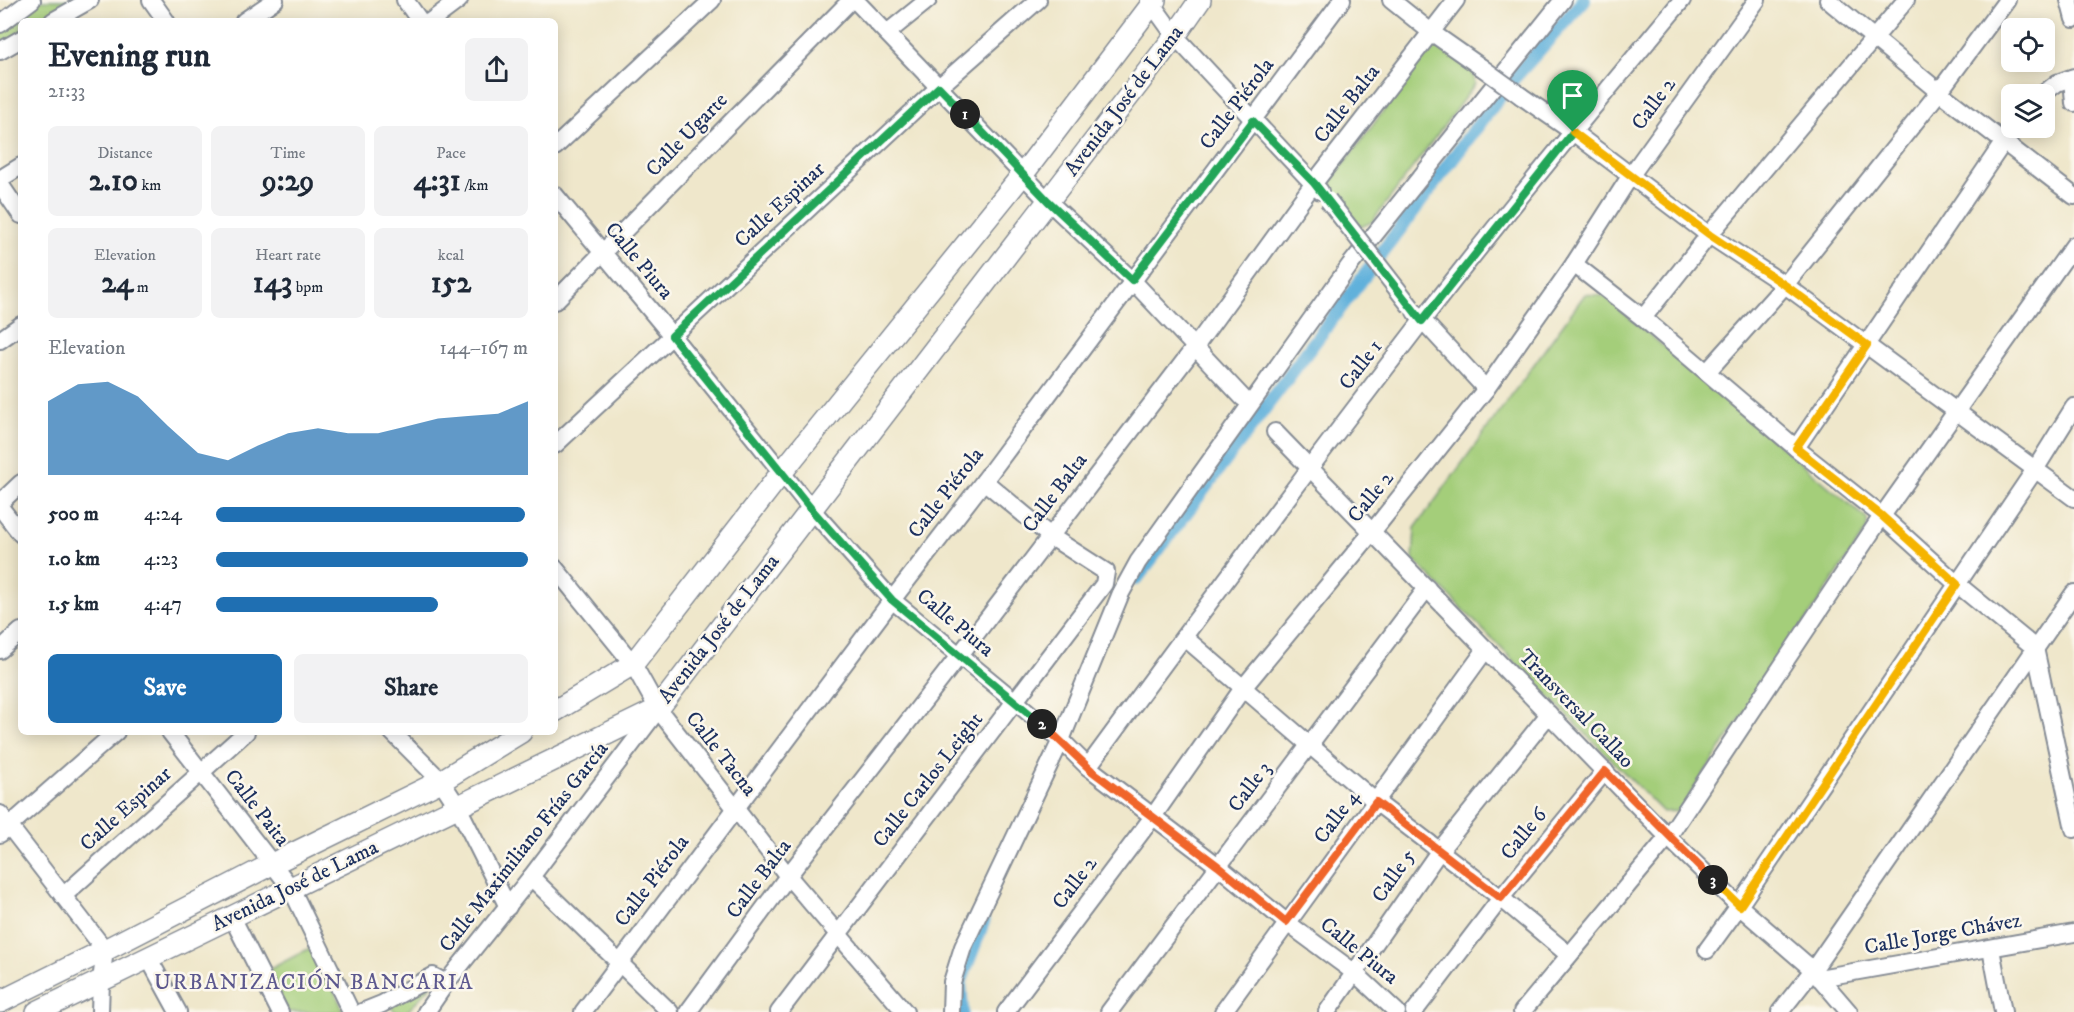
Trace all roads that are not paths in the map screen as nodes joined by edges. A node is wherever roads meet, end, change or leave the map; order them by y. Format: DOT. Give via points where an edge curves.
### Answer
graph roads {
  1 [pos="32,0"];
  2 [pos="90,0"];
  3 [pos="151,0"];
  4 [pos="275,0"];
  5 [pos="405,0"];
  6 [pos="459,0"];
  7 [pos="712,0"];
  8 [pos="853,0"];
  9 [pos="928,0"];
  10 [pos="1038,0"];
  11 [pos="1200,0"];
  12 [pos="1342,0"];
  13 [pos="1391,0"];
  14 [pos="1456,0"];
  15 [pos="1563,0"];
  16 [pos="1682,0"];
  17 [pos="1757,0"];
  18 [pos="1828,0"];
  19 [pos="1906,0"];
  20 [pos="2007,0"];
  21 [pos="2069,0"];
  22 [pos="1152,1"];
  23 [pos="58,18"];
  24 [pos="164,18"];
  25 [pos="248,18"];
  26 [pos="418,18"];
  27 [pos="435,18"];
  28 [pos="2074,19"];
  29 [pos="0,24"];
  30 [pos="1431,32"];
  31 [pos="887,33"];
  32 [pos="1175,36"];
  33 [pos="1874,40"];
  34 [pos="18,41"];
  35 [pos="0,51"];
  36 [pos="2073,78"];
  37 [pos="2055,85"];
  38 [pos="939,87"];
  39 [pos="1939,92"];
  40 [pos="2074,103"];
  41 [pos="1253,121"];
  42 [pos="1573,132"];
  43 [pos="2007,138"];
  44 [pos="2003,143"];
  45 [pos="558,144"];
  46 [pos="18,168"];
  47 [pos="1023,174"];
  48 [pos="1631,175"];
  49 [pos="0,181"];
  50 [pos="1314,183"];
  51 [pos="2074,196"];
  52 [pos="558,199"];
  53 [pos="1048,201"];
  54 [pos="18,210"];
  55 [pos="1710,235"];
  56 [pos="2074,245"];
  57 [pos="603,253"];
  58 [pos="1574,264"];
  59 [pos="1132,280"];
  60 [pos="1785,285"];
  61 [pos="558,298"];
  62 [pos="1643,318"];
  63 [pos="1422,321"];
  64 [pos="18,327"];
  65 [pos="672,336"];
  66 [pos="0,340"];
  67 [pos="1867,345"];
  68 [pos="1195,347"];
  69 [pos="1707,372"];
  70 [pos="1486,389"];
  71 [pos="1243,398"];
  72 [pos="2074,407"];
  73 [pos="1956,410"];
  74 [pos="1275,432"];
  75 [pos="558,442"];
  76 [pos="1796,448"];
  77 [pos="2036,468"];
  78 [pos="1310,470"];
  79 [pos="782,472"];
  80 [pos="984,481"];
  81 [pos="18,486"];
  82 [pos="2074,498"];
  83 [pos="0,505"];
  84 [pos="812,510"];
  85 [pos="1882,516"];
  86 [pos="18,530"];
  87 [pos="1373,531"];
  88 [pos="1050,536"];
  89 [pos="558,572"];
  90 [pos="1957,584"];
  91 [pos="1427,588"];
  92 [pos="2074,593"];
  93 [pos="892,600"];
  94 [pos="18,634"];
  95 [pos="1184,637"];
  96 [pos="2035,648"];
  97 [pos="1486,649"];
  98 [pos="0,650"];
  99 [pos="959,656"];
  100 [pos="633,664"];
  101 [pos="1243,688"];
  102 [pos="1017,702"];
  103 [pos="558,709"];
  104 [pos="658,709"];
  105 [pos="1549,714"];
  106 [pos="112,735"];
  107 [pos="172,735"];
  108 [pos="243,735"];
  109 [pos="395,735"];
  110 [pos="515,735"];
  111 [pos="1061,740"];
  112 [pos="1309,745"];
  113 [pos="1088,767"];
  114 [pos="1605,771"];
  115 [pos="201,772"];
  116 [pos="441,781"];
  117 [pos="1376,802"];
  118 [pos="458,807"];
  119 [pos="735,808"];
  120 [pos="1152,818"];
  121 [pos="3,825"];
  122 [pos="2074,829"];
  123 [pos="1668,837"];
  124 [pos="1440,850"];
  125 [pos="272,864"];
  126 [pos="1218,866"];
  127 [pos="788,876"];
  128 [pos="531,877"];
  129 [pos="291,888"];
  130 [pos="63,896"];
  131 [pos="1501,898"];
  132 [pos="507,906"];
  133 [pos="1740,906"];
  134 [pos="232,917"];
  135 [pos="1286,922"];
  136 [pos="838,933"];
  137 [pos="2074,933"];
  138 [pos="1991,949"];
  139 [pos="105,950"];
  140 [pos="1707,950"];
  141 [pos="1569,955"];
  142 [pos="148,957"];
  143 [pos="620,963"];
  144 [pos="1355,973"];
  145 [pos="1816,974"];
  146 [pos="101,981"];
  147 [pos="446,983"];
  148 [pos="0,1002"];
  149 [pos="385,1008"];
  150 [pos="897,1008"];
  151 [pos="37,1012"];
  152 [pos="100,1012"];
  153 [pos="178,1012"];
  154 [pos="280,1012"];
  155 [pos="351,1012"];
  156 [pos="362,1012"];
  157 [pos="426,1012"];
  158 [pos="582,1012"];
  159 [pos="670,1012"];
  160 [pos="688,1012"];
  161 [pos="779,1012"];
  162 [pos="951,1012"];
  163 [pos="1005,1012"];
  164 [pos="1109,1012"];
  165 [pos="1223,1012"];
  166 [pos="1327,1012"];
  167 [pos="1397,1012"];
  168 [pos="1414,1012"];
  169 [pos="1522,1012"];
  170 [pos="1780,1012"];
  171 [pos="1849,1012"];
  172 [pos="2003,1012"];
  1 -- 29 [label="street"];
  2 -- 23 [label="street"];
  3 -- 24 [label="street"];
  4 -- 25 [label="street"];
  5 -- 26 [label="street"];
  6 -- 27 [label="street"];
  7 -- 45 [label="street"];
  8 -- 31 [label="street"];
  8 -- 57 [label="street, Calle Ugarte"];
  9 -- 31 [label="street"];
  10 -- 38 [label="street, Calle Espinar"];
  11 -- 32 [label="main road, Avenida José de Lama"];
  12 -- 41 [label="street, Calle Piérola"];
  13 -- 30 [label="street"];
  14 -- 30 [label="street, Calle Balta"];
  15 -- 111 [label="street" via="1350,266 1138,562 1121,593"];
  16 -- 42 [label="street, Calle 1"];
  17 -- 48 [label="street, Calle 2"];
  18 -- 33 [label="street"];
  19 -- 33 [label="street"];
  20 -- 39 [label="street"];
  21 -- 28 [label="street"];
  22 -- 32 [label="street"];
  22 -- 47 [label="main road, Avenida José de Lama"];
  30 -- 42 [label="street, bridge"];
  30 -- 50 [label="street, Calle Balta"];
  31 -- 38 [label="street"];
  32 -- 41 [label="street"];
  32 -- 53 [label="main road, Avenida José de Lama"];
  33 -- 39 [label="street"];
  33 -- 55 [label="street"];
  34 -- 35 [label="street"];
  36 -- 37 [label="street"];
  36 -- 40 [label="street"];
  38 -- 47 [label="street"];
  38 -- 65 [label="street, Calle Espinar"];
  39 -- 44 [label="street"];
  39 -- 60 [label="street"];
  41 -- 50 [label="street"];
  41 -- 59 [label="street, Calle Piérola"];
  42 -- 48 [label="street"];
  42 -- 63 [label="street, Calle 1"];
  43 -- 44 [label="street"];
  44 -- 51 [label="street"];
  44 -- 67 [label="street"];
  46 -- 49 [label="street"];
  47 -- 53 [label="street"];
  47 -- 79 [label="main road, Avenida José de Lama"];
  48 -- 55 [label="street"];
  48 -- 58 [label="street, Calle 2"];
  49 -- 54 [label="street"];
  50 -- 63 [label="street, bridge"];
  50 -- 68 [label="street, Calle Balta"];
  52 -- 57 [label="street, Calle Piura"];
  53 -- 59 [label="street"];
  53 -- 84 [label="main road, Avenida José de Lama"];
  55 -- 60 [label="street"];
  55 -- 62 [label="street"];
  56 -- 73 [label="street"];
  57 -- 61 [label="street, Calle Ugarte"];
  57 -- 65 [label="street, Calle Piura"];
  58 -- 62 [label="street"];
  58 -- 70 [label="street, Calle 2"];
  59 -- 68 [label="street"];
  59 -- 80 [label="street, Calle Piérola"];
  60 -- 67 [label="street"];
  60 -- 69 [label="street"];
  62 -- 69 [label="street"];
  63 -- 70 [label="street"];
  63 -- 78 [label="street, Calle 1"];
  64 -- 66 [label="street"];
  65 -- 75 [label="street, Calle Espinar"];
  65 -- 79 [label="street, Calle Piura"];
  67 -- 73 [label="street"];
  67 -- 76 [label="street"];
  68 -- 71 [label="street"];
  68 -- 88 [label="street, Calle Balta"];
  69 -- 76 [label="street"];
  70 -- 87 [label="street, Calle 2"];
  72 -- 77 [label="street"];
  73 -- 77 [label="street"];
  73 -- 85 [label="street"];
  74 -- 78 [label="street, Transversal Callao"];
  76 -- 85 [label="street"];
  77 -- 82 [label="street"];
  77 -- 90 [label="street"];
  78 -- 87 [label="street, Transversal Callao"];
  78 -- 95 [label="street, Calle 1"];
  79 -- 84 [label="street, Calle Piura"];
  79 -- 100 [label="main road, Avenida José de Lama"];
  80 -- 88 [label="street"];
  80 -- 93 [label="street, Calle Piérola"];
  81 -- 83 [label="street"];
  83 -- 86 [label="street"];
  84 -- 93 [label="street, Calle Piura"];
  84 -- 104 [label="main road, Avenida José de Lama"];
  85 -- 90 [label="street"];
  85 -- 123 [label="street"];
  87 -- 91 [label="street, Transversal Callao"];
  87 -- 101 [label="street, Calle 2"];
  88 -- 99 [label="street, Calle Balta"];
  88 -- 102 [label="street, Calle Carlos Leight" via="1106,572 1104,584"];
  89 -- 100 [label="street, Calle Tacna"];
  90 -- 96 [label="street"];
  90 -- 133 [label="street"];
  91 -- 97 [label="street, Transversal Callao"];
  91 -- 112 [label="street, Calle 3"];
  92 -- 96 [label="street"];
  93 -- 99 [label="street, Calle Piura"];
  93 -- 119 [label="street, Calle Piérola"];
  94 -- 98 [label="street"];
  95 -- 101 [label="street"];
  95 -- 113 [label="street, Calle 1"];
  96 -- 122 [label="street"];
  96 -- 145 [label="street"];
  97 -- 105 [label="street, Transversal Callao"];
  97 -- 117 [label="street, Calle 4"];
  99 -- 102 [label="street, Calle Piura"];
  99 -- 127 [label="street, Calle Balta"];
  100 -- 103 [label="main road, Avenida José de Lama"];
  100 -- 104 [label="street, Calle Tacna"];
  101 -- 112 [label="street"];
  101 -- 120 [label="street, Calle 2"];
  102 -- 111 [label="street, Calle Piura"];
  102 -- 136 [label="street, Calle Carlos Leight"];
  104 -- 118 [label="main road, Avenida José de Lama"];
  104 -- 119 [label="street, Calle Tacna"];
  104 -- 128 [label="street, Calle Maximiliano Frías García"];
  105 -- 114 [label="street, Transversal Callao"];
  105 -- 124 [label="street, Calle 5"];
  106 -- 121 [label="street"];
  107 -- 115 [label="street, Calle Paita"];
  108 -- 115 [label="street, Calle Espinar"];
  109 -- 116 [label="street"];
  110 -- 116 [label="main road, Avenida José de Lama"];
  111 -- 113 [label="street, Calle Piura"];
  111 -- 162 [label="street" via="963,947 952,982"];
  112 -- 117 [label="street"];
  112 -- 126 [label="street, Calle 3"];
  113 -- 120 [label="street, Calle Piura"];
  114 -- 123 [label="street, Transversal Callao"];
  114 -- 131 [label="street, Calle 6"];
  115 -- 125 [label="street, Calle Paita"];
  115 -- 130 [label="street, Calle Espinar"];
  116 -- 118 [label="street"];
  116 -- 125 [label="main road, Avenida José de Lama"];
  117 -- 124 [label="street"];
  117 -- 135 [label="street, Calle 4"];
  118 -- 129 [label="main road, Avenida José de Lama"];
  118 -- 132 [label="street"];
  119 -- 127 [label="street, Calle Tacna"];
  119 -- 143 [label="street, Calle Piérola"];
  120 -- 126 [label="street, Calle Piura"];
  120 -- 163 [label="street, Calle 2"];
  121 -- 130 [label="street"];
  123 -- 133 [label="street, Transversal Callao"];
  123 -- 141 [label="street"];
  124 -- 131 [label="street"];
  124 -- 144 [label="street, Calle 5"];
  125 -- 129 [label="street, Calle Paita"];
  125 -- 139 [label="main road, Avenida José de Lama"];
  126 -- 135 [label="street, Calle Piura"];
  126 -- 164 [label="street, Calle 3"];
  127 -- 136 [label="street, Calle Tacna"];
  127 -- 160 [label="street, Calle Balta"];
  128 -- 132 [label="street, Calle Maximiliano Frías García"];
  128 -- 143 [label="street"];
  129 -- 134 [label="main road, Avenida José de Lama"];
  129 -- 155 [label="street, Calle Paita"];
  130 -- 139 [label="street"];
  131 -- 141 [label="street"];
  131 -- 168 [label="street, Calle 6"];
  132 -- 147 [label="street, Calle Maximiliano Frías García"];
  133 -- 140 [label="street"];
  133 -- 145 [label="street, Transversal Callao"];
  134 -- 142 [label="main road, Avenida José de Lama"];
  134 -- 154 [label="street"];
  135 -- 144 [label="street, Calle Piura"];
  135 -- 165 [label="street, Calle 4"];
  136 -- 150 [label="street, Calle Tacna"];
  136 -- 161 [label="street, Calle Carlos Leight"];
  137 -- 138 [label="street, Calle Jorge Chávez"];
  138 -- 145 [label="street, Calle Jorge Chávez"];
  138 -- 172 [label="street"];
  139 -- 146 [label="street"];
  139 -- 148 [label="main road, Avenida José de Lama"];
  141 -- 169 [label="street"];
  142 -- 146 [label="main road, Avenida José de Lama"];
  142 -- 153 [label="street"];
  143 -- 158 [label="street, Calle Piérola"];
  143 -- 159 [label="street"];
  144 -- 166 [label="street, Calle 5"];
  144 -- 167 [label="street, Calle Piura"];
  145 -- 170 [label="street"];
  145 -- 171 [label="street, Transversal Callao"];
  146 -- 151 [label="main road, Avenida José de Lama"];
  146 -- 152 [label="street"];
  147 -- 149 [label="street" via="433,976"];
  147 -- 157 [label="street, Calle Maximiliano Frías García"];
  149 -- 156 [label="street"];
}
